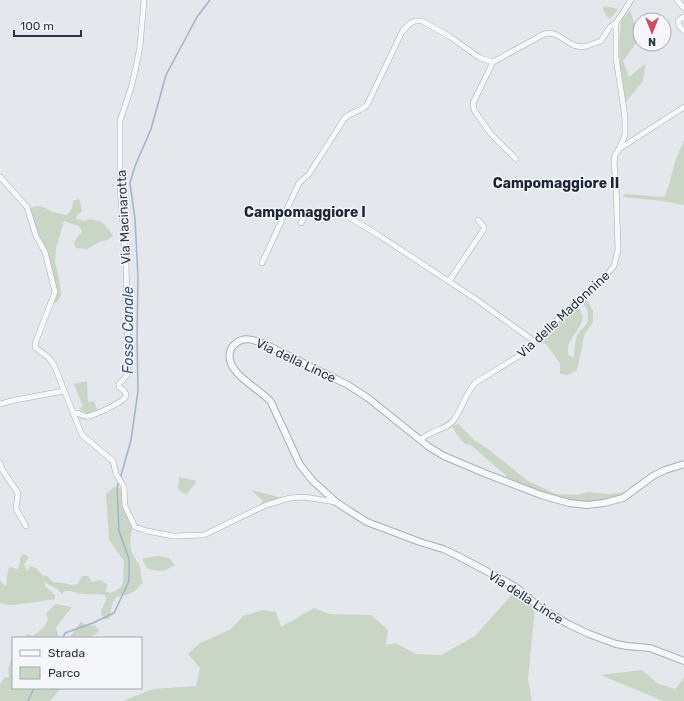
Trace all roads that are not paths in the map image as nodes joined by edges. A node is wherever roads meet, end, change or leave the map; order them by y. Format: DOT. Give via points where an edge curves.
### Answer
graph roads {
  1 [pos="144,0"];
  2 [pos="632,0"];
  3 [pos="676,0"];
  4 [pos="684,8"];
  5 [pos="684,18"];
  6 [pos="616,23"];
  7 [pos="684,31"];
  8 [pos="493,62"];
  9 [pos="684,107"];
  10 [pos="620,149"];
  11 [pos="516,159"];
  12 [pos="0,177"];
  13 [pos="478,220"];
  14 [pos="300,223"];
  15 [pos="262,263"];
  16 [pos="448,281"];
  17 [pos="534,341"];
  18 [pos="64,391"];
  19 [pos="0,404"];
  20 [pos="74,415"];
  21 [pos="420,440"];
  22 [pos="0,463"];
  23 [pos="684,464"];
  24 [pos="336,502"];
  25 [pos="26,526"];
  26 [pos="684,661"];
  1 -- 20 [label="street, Via Macinarotta" via="140,46 132,88 120,121 120,186 126,263 128,359 127,375 119,387 124,390 126,396 116,404 88,417"];
  2 -- 6 [label="street"];
  3 -- 4 [label="street"];
  5 -- 7 [label="street" via="678,22"];
  6 -- 8 [label="street" via="610,27 601,41 588,46 573,46 557,35 544,34"];
  6 -- 10 [label="street, Via delle Madonnine" via="616,58 625,122 625,135"];
  8 -- 11 [label="street" via="473,106 491,134"];
  8 -- 15 [label="street" via="480,58 422,21 410,24 402,32 367,105 344,119 309,174 299,183"];
  9 -- 10 [label="street"];
  10 -- 17 [label="street, Via delle Madonnine" via="615,155 614,164 618,250 614,266"];
  12 -- 18 [label="street" via="27,207 36,236 45,252 55,292 35,347 54,365"];
  13 -- 16 [label="street" via="484,229"];
  14 -- 16 [label="street" via="305,215 342,213"];
  16 -- 17 [label="street"];
  17 -- 21 [label="street, Via delle Madonnine" via="522,354 475,383 452,422"];
  18 -- 19 [label="street"];
  18 -- 20 [label="street"];
  20 -- 24 [label="street" via="82,435 113,461 116,474 124,487 125,506 135,527 147,531 173,536 204,535 266,506 290,498 304,497"];
  21 -- 23 [label="street, Via della Lince" via="444,456 484,473 541,495 587,505 623,498 653,476"];
  21 -- 24 [label="street, Via della Lince" via="348,385 255,340 240,340 233,345 230,359 234,370 271,402 300,465"];
  22 -- 25 [label="street" via="3,472 18,493 16,509"];
  24 -- 26 [label="street, Via della Lince" via="367,522 458,556 507,582 539,607 589,634 616,644 650,648"];
}
